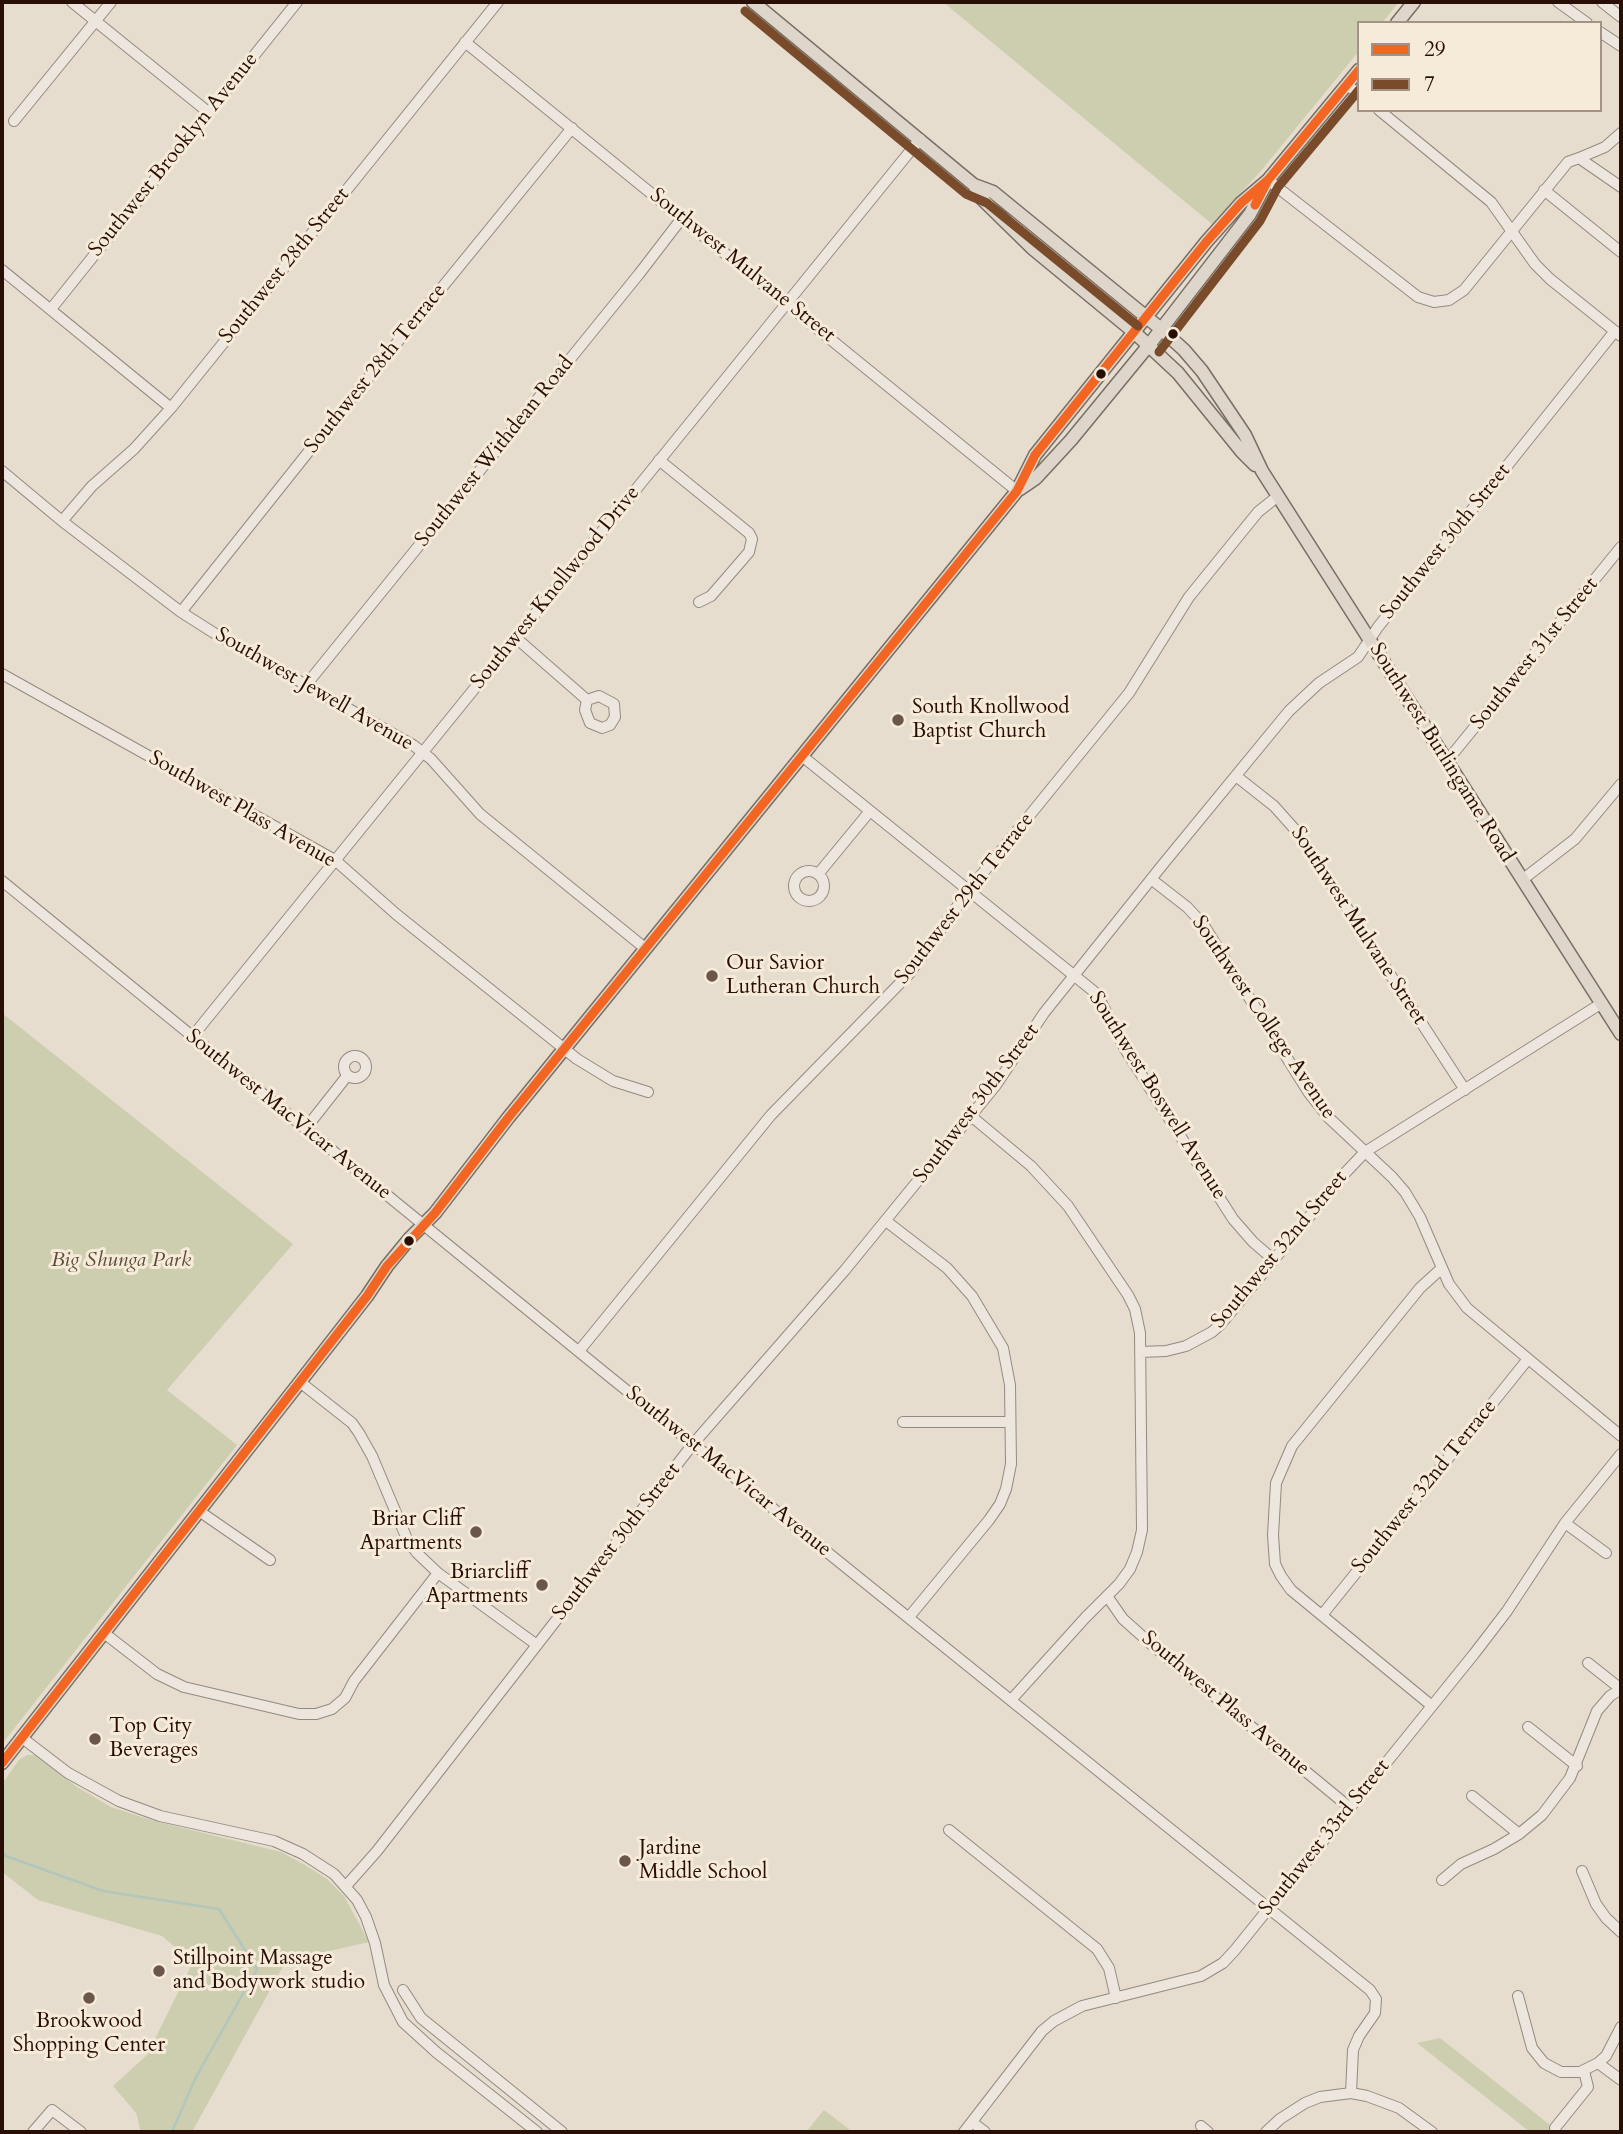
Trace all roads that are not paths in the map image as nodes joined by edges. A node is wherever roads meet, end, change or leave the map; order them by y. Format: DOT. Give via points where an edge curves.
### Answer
graph roads {
  1 [pos="72,2"];
  2 [pos="111,2"];
  3 [pos="297,2"];
  4 [pos="498,2"];
  5 [pos="753,2"];
  6 [pos="1414,2"];
  7 [pos="1602,2"];
  8 [pos="1562,3"];
  9 [pos="1621,17"];
  10 [pos="95,21"];
  11 [pos="1399,21"];
  12 [pos="1584,21"];
  13 [pos="1602,33"];
  14 [pos="466,42"];
  15 [pos="1621,46"];
  16 [pos="1357,72"];
  17 [pos="1347,85"];
  18 [pos="1357,92"];
  19 [pos="208,112"];
  20 [pos="1381,112"];
  21 [pos="14,121"];
  22 [pos="572,128"];
  23 [pos="1621,133"];
  24 [pos="920,139"];
  25 [pos="1579,158"];
  26 [pos="1268,180"];
  27 [pos="974,184"];
  28 [pos="1621,187"];
  29 [pos="1544,190"];
  30 [pos="682,218"];
  31 [pos="1512,230"];
  32 [pos="1621,252"];
  33 [pos="2,270"];
  34 [pos="787,303"];
  35 [pos="51,309"];
  36 [pos="1146,317"];
  37 [pos="1161,328"];
  38 [pos="1134,332"];
  39 [pos="1618,333"];
  40 [pos="1149,345"];
  41 [pos="171,408"];
  42 [pos="659,460"];
  43 [pos="2,471"];
  44 [pos="1262,471"];
  45 [pos="1017,491"];
  46 [pos="1278,496"];
  47 [pos="62,521"];
  48 [pos="1621,547"];
  49 [pos="699,603"];
  50 [pos="181,612"];
  51 [pos="515,637"];
  52 [pos="1369,639"];
  53 [pos="2,674"];
  54 [pos="306,685"];
  55 [pos="587,700"];
  56 [pos="422,752"];
  57 [pos="802,756"];
  58 [pos="1447,761"];
  59 [pos="1236,776"];
  60 [pos="1621,784"];
  61 [pos="870,811"];
  62 [pos="335,860"];
  63 [pos="818,873"];
  64 [pos="1151,879"];
  65 [pos="1522,880"];
  66 [pos="2,881"];
  67 [pos="969,890"];
  68 [pos="646,948"];
  69 [pos="1075,975"];
  70 [pos="1602,1003"];
  71 [pos="1621,1034"];
  72 [pos="192,1037"];
  73 [pos="564,1049"];
  74 [pos="347,1076"];
  75 [pos="1465,1090"];
  76 [pos="648,1092"];
  77 [pos="971,1116"];
  78 [pos="306,1128"];
  79 [pos="1365,1152"];
  80 [pos="886,1220"];
  81 [pos="423,1225"];
  82 [pos="1274,1260"];
  83 [pos="1442,1268"];
  84 [pos="579,1351"];
  85 [pos="1140,1352"];
  86 [pos="1528,1359"];
  87 [pos="300,1382"];
  88 [pos="903,1422"];
  89 [pos="1010,1422"];
  90 [pos="1621,1436"];
  91 [pos="693,1444"];
  92 [pos="1621,1454"];
  93 [pos="199,1511"];
  94 [pos="1565,1523"];
  95 [pos="1606,1553"];
  96 [pos="270,1560"];
  97 [pos="438,1573"];
  98 [pos="1107,1596"];
  99 [pos="1322,1615"];
  100 [pos="909,1617"];
  101 [pos="104,1633"];
  102 [pos="537,1645"];
  103 [pos="1588,1663"];
  104 [pos="1621,1689"];
  105 [pos="1011,1700"];
  106 [pos="1432,1706"];
  107 [pos="1528,1727"];
  108 [pos="22,1737"];
  109 [pos="2,1763"];
  110 [pos="1577,1766"];
  111 [pos="1472,1796"];
  112 [pos="1349,1807"];
  113 [pos="948,1830"];
  114 [pos="1518,1834"];
  115 [pos="1582,1871"];
  116 [pos="1441,1880"];
  117 [pos="346,1886"];
  118 [pos="1268,1908"];
  119 [pos="1621,1932"];
  120 [pos="403,1990"];
  121 [pos="1518,1996"];
  122 [pos="1116,1998"];
  123 [pos="1621,2027"];
  124 [pos="454,2045"];
  125 [pos="444,2058"];
  126 [pos="1598,2063"];
  127 [pos="1584,2071"];
  128 [pos="1621,2081"];
  129 [pos="1351,2093"];
  130 [pos="531,2108"];
  131 [pos="522,2120"];
  132 [pos="972,2122"];
  133 [pos="1555,2128"];
  134 [pos="33,2132"];
  135 [pos="81,2132"];
  136 [pos="537,2132"];
  137 [pos="562,2132"];
  138 [pos="964,2132"];
  139 [pos="985,2132"];
  140 [pos="1266,2132"];
  141 [pos="1432,2132"];
  1 -- 10 [label="street"];
  2 -- 10 [label="street"];
  3 -- 19 [label="street, Southwest Brooklyn Avenue"];
  4 -- 14 [label="street, Southwest 28th Street"];
  5 -- 24 [label="main road, Southwest Burlingame Road"];
  6 -- 11 [label="main road"];
  7 -- 9 [label="street"];
  8 -- 12 [label="street"];
  10 -- 19 [label="street"];
  10 -- 21 [label="street"];
  13 -- 15 [label="street"];
  14 -- 22 [label="street, Southwest Mulvane Street"];
  14 -- 41 [label="street, Southwest 28th Street"];
  16 -- 17 [label="main road"];
  17 -- 18 [label="street"];
  17 -- 26 [label="main road"];
  19 -- 35 [label="street, Southwest Brooklyn Avenue"];
  20 -- 31 [label="street" via="1480,192"];
  22 -- 30 [label="street, Southwest Mulvane Street"];
  22 -- 50 [label="street, Southwest 28th Terrace"];
  23 -- 25 [label="street"];
  24 -- 27 [label="main road, Southwest Burlingame Road"];
  24 -- 34 [label="street, Southwest Knollwood Drive"];
  25 -- 28 [label="street"];
  25 -- 29 [label="street" via="1565,164"];
  26 -- 31 [label="street" via="1418,297 1437,302 1464,290"];
  26 -- 36 [label="main road" via="1241,203"];
  26 -- 37 [label="main road" via="1250,214"];
  27 -- 36 [label="main road, Southwest Burlingame Road" via="993,192"];
  27 -- 38 [label="main road, Southwest Burlingame Road" via="982,199 1032,248"];
  29 -- 31 [label="street"];
  29 -- 32 [label="street"];
  30 -- 34 [label="street, Southwest Mulvane Street"];
  30 -- 54 [label="street, Southwest Withdean Road"];
  31 -- 39 [label="street" via="1550,279"];
  33 -- 35 [label="street"];
  34 -- 42 [label="street, Southwest Knollwood Drive"];
  34 -- 45 [label="street, Southwest Mulvane Street"];
  35 -- 41 [label="street"];
  36 -- 37 [label="main road, Southwest Burlingame Road"];
  36 -- 38 [label="main road"];
  37 -- 40 [label="main road"];
  37 -- 44 [label="main road, Southwest Burlingame Road" via="1219,395"];
  38 -- 40 [label="main road, Southwest Burlingame Road"];
  38 -- 45 [label="main road" via="1035,455"];
  39 -- 52 [label="street, Southwest 30th Street"];
  40 -- 44 [label="main road, Southwest Burlingame Road"];
  40 -- 45 [label="main road" via="1071,440 1036,478"];
  41 -- 47 [label="street, Southwest 28th Street"];
  42 -- 49 [label="street" via="751,538 749,552 711,596"];
  42 -- 51 [label="street, Southwest Knollwood Drive"];
  43 -- 47 [label="street, Southwest Jewell Avenue"];
  44 -- 46 [label="main road, Southwest Burlingame Road"];
  45 -- 57 [label="main road"];
  46 -- 52 [label="main road, Southwest Burlingame Road"];
  46 -- 67 [label="street, Southwest 29th Terrace" via="1258,512 1189,597 1129,694"];
  47 -- 50 [label="street, Southwest Jewell Avenue"];
  48 -- 58 [label="street, Southwest 31st Street"];
  50 -- 54 [label="street, Southwest Jewell Avenue"];
  51 -- 55 [label="street"];
  51 -- 56 [label="street, Southwest Knollwood Drive"];
  52 -- 58 [label="main road, Southwest Burlingame Road"];
  52 -- 59 [label="street, Southwest 30th Street" via="1358,657 1319,683 1289,711"];
  53 -- 62 [label="street, Southwest Plass Avenue"];
  54 -- 56 [label="street, Southwest Jewell Avenue"];
  56 -- 62 [label="street, Southwest Knollwood Drive"];
  56 -- 68 [label="street, Southwest Jewell Avenue" via="480,814"];
  57 -- 61 [label="street, Southwest Boswell Avenue"];
  57 -- 68 [label="main road"];
  58 -- 65 [label="main road, Southwest Burlingame Road"];
  59 -- 64 [label="street, Southwest 30th Street"];
  59 -- 75 [label="street, Southwest Mulvane Street" via="1274,806 1299,834"];
  60 -- 65 [label="street" via="1575,839"];
  61 -- 63 [label="street"];
  61 -- 67 [label="street, Southwest Boswell Avenue"];
  62 -- 72 [label="street, Southwest Knollwood Drive"];
  62 -- 73 [label="street, Southwest Plass Avenue"];
  64 -- 69 [label="street, Southwest 30th Street"];
  64 -- 79 [label="street, Southwest College Avenue" via="1203,924 1309,1093"];
  65 -- 70 [label="main road, Southwest Burlingame Road"];
  66 -- 72 [label="street, Southwest MacVicar Avenue"];
  67 -- 69 [label="street, Southwest Boswell Avenue"];
  67 -- 84 [label="street, Southwest 29th Terrace" via="909,974 771,1115"];
  68 -- 73 [label="main road"];
  69 -- 77 [label="street, Southwest 30th Street"];
  69 -- 82 [label="street, Southwest Boswell Avenue" via="1101,1000 1125,1049 1233,1219"];
  70 -- 71 [label="main road, Southwest Burlingame Road"];
  70 -- 75 [label="street, Southwest 32nd Street"];
  72 -- 78 [label="street, Southwest MacVicar Avenue"];
  73 -- 76 [label="street, Southwest Plass Avenue" via="605,1077"];
  73 -- 81 [label="main road"];
  74 -- 78 [label="street"];
  75 -- 79 [label="street, Southwest 32nd Street"];
  77 -- 80 [label="street, Southwest 30th Street"];
  77 -- 85 [label="street" via="1048,1184 1084,1229 1135,1309"];
  78 -- 81 [label="street, Southwest MacVicar Avenue"];
  79 -- 82 [label="street, Southwest 32nd Street"];
  79 -- 83 [label="street, Southwest College Avenue" via="1405,1192"];
  80 -- 89 [label="street" via="947,1268 993,1329 1008,1368"];
  80 -- 91 [label="street, Southwest 30th Street"];
  81 -- 84 [label="street, Southwest MacVicar Avenue"];
  81 -- 87 [label="main road"];
  82 -- 85 [label="street, Southwest 32nd Street" via="1213,1332 1179,1348"];
  83 -- 86 [label="street, Southwest College Avenue" via="1467,1308"];
  83 -- 99 [label="street" via="1420,1288 1293,1446 1279,1473 1273,1524 1275,1564 1291,1590"];
  84 -- 91 [label="street, Southwest MacVicar Avenue"];
  85 -- 98 [label="street" via="1142,1530 1130,1569"];
  86 -- 90 [label="street, Southwest College Avenue"];
  86 -- 99 [label="street, Southwest 32nd Terrace"];
  87 -- 93 [label="main road"];
  87 -- 97 [label="street" via="352,1423 372,1456 407,1539"];
  88 -- 89 [label="street"];
  89 -- 100 [label="street" via="1010,1472 1000,1504"];
  91 -- 100 [label="street, Southwest MacVicar Avenue"];
  91 -- 102 [label="street, Southwest 30th Street"];
  92 -- 94 [label="street, Southwest 33rd Street"];
  93 -- 96 [label="street"];
  93 -- 101 [label="main road"];
  94 -- 95 [label="street"];
  94 -- 106 [label="street, Southwest 33rd Street" via="1507,1611"];
  97 -- 101 [label="street" via="345,1698 320,1713 299,1714 184,1687 157,1674"];
  97 -- 102 [label="street"];
  98 -- 105 [label="street"];
  98 -- 112 [label="street, Southwest Plass Avenue" via="1123,1619 1151,1644"];
  99 -- 106 [label="street"];
  100 -- 105 [label="street, Southwest MacVicar Avenue"];
  101 -- 108 [label="main road"];
  102 -- 117 [label="street, Southwest 30th Street"];
  103 -- 104 [label="street"];
  104 -- 110 [label="street" via="1597,1711"];
  105 -- 118 [label="street, Southwest MacVicar Avenue"];
  106 -- 112 [label="street, Southwest 33rd Street"];
  107 -- 110 [label="street"];
  108 -- 109 [label="main road"];
  108 -- 117 [label="street" via="68,1773 119,1801 160,1816 287,1846 319,1863"];
  110 -- 114 [label="street" via="1542,1815"];
  111 -- 114 [label="street"];
  112 -- 118 [label="street, Southwest 33rd Street"];
  113 -- 122 [label="street" via="1097,1949 1109,1968"];
  114 -- 116 [label="street"];
  115 -- 119 [label="street" via="1596,1904"];
  117 -- 125 [label="street" via="366,1917 384,1986 402,2022"];
  118 -- 122 [label="street, Southwest 33rd Street" via="1212,1971"];
  118 -- 129 [label="street, Southwest MacVicar Avenue" via="1376,1999 1375,2013 1353,2050"];
  120 -- 124 [label="street" via="421,2018"];
  121 -- 127 [label="street" via="1536,2056 1561,2072"];
  122 -- 132 [label="street, Southwest 33rd Street" via="1069,2012 1042,2031"];
  123 -- 126 [label="street"];
  124 -- 125 [label="street"];
  124 -- 130 [label="street"];
  125 -- 131 [label="street"];
  126 -- 127 [label="street"];
  126 -- 128 [label="street"];
  127 -- 133 [label="street" via="1588,2087"];
  129 -- 140 [label="street" via="1305,2103"];
  129 -- 141 [label="street" via="1399,2108"];
  130 -- 131 [label="street"];
  130 -- 137 [label="street"];
  131 -- 136 [label="street"];
  132 -- 138 [label="street, Southwest 33rd Street"];
  132 -- 139 [label="street"];
  134 -- 135 [label="street" via="52,2110"];
}
